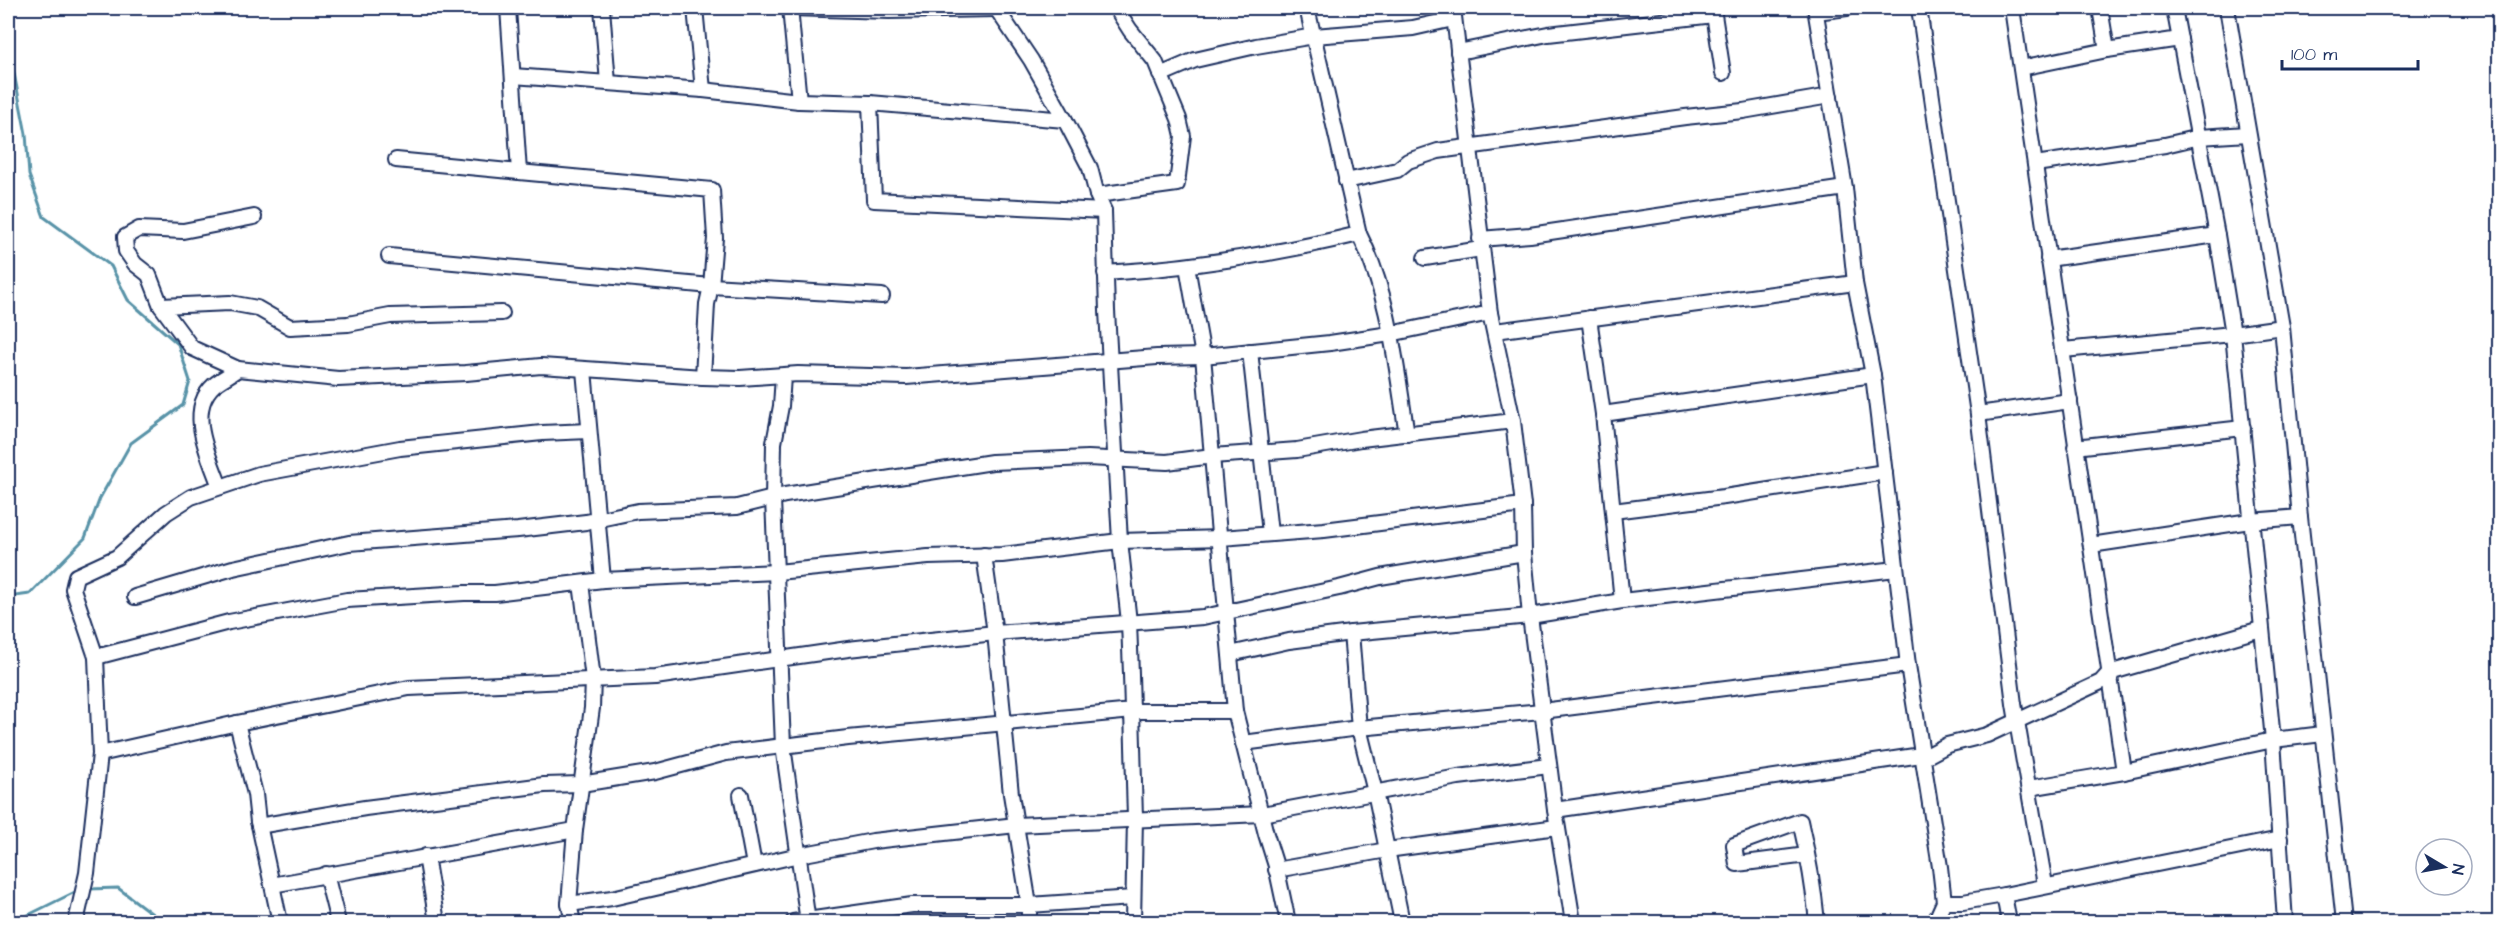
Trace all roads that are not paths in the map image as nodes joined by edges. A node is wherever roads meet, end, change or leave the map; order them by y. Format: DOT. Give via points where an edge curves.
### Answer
graph roads {
  1 [pos="507,8"];
  2 [pos="602,8"];
  3 [pos="695,8"];
  4 [pos="790,8"];
  5 [pos="996,8"];
  6 [pos="1116,8"];
  7 [pos="1307,8"];
  8 [pos="1847,8"];
  9 [pos="1919,8"];
  10 [pos="2012,8"];
  11 [pos="2100,8"];
  12 [pos="2175,8"];
  13 [pos="2228,8"];
  14 [pos="1815,10"];
  15 [pos="1713,11"];
  16 [pos="1453,13"];
  17 [pos="1314,36"];
  18 [pos="2180,39"];
  19 [pos="2107,50"];
  20 [pos="1458,52"];
  21 [pos="2021,68"];
  22 [pos="1723,73"];
  23 [pos="1160,75"];
  24 [pos="513,76"];
  25 [pos="608,83"];
  26 [pos="703,90"];
  27 [pos="1830,96"];
  28 [pos="799,101"];
  29 [pos="870,103"];
  30 [pos="1065,120"];
  31 [pos="2248,134"];
  32 [pos="2199,137"];
  33 [pos="1469,147"];
  34 [pos="396,160"];
  35 [pos="2035,164"];
  36 [pos="519,172"];
  37 [pos="1347,181"];
  38 [pos="1845,188"];
  39 [pos="1097,195"];
  40 [pos="1104,211"];
  41 [pos="254,217"];
  42 [pos="1359,234"];
  43 [pos="2217,235"];
  44 [pos="1480,244"];
  45 [pos="389,256"];
  46 [pos="1425,258"];
  47 [pos="2048,259"];
  48 [pos="1187,266"];
  49 [pos="1106,273"];
  50 [pos="1855,283"];
  51 [pos="711,286"];
  52 [pos="882,296"];
  53 [pos="162,306"];
  54 [pos="1490,313"];
  55 [pos="502,314"];
  56 [pos="1589,318"];
  57 [pos="2282,327"];
  58 [pos="1495,331"];
  59 [pos="1390,334"];
  60 [pos="2233,334"];
  61 [pos="2063,350"];
  62 [pos="1250,351"];
  63 [pos="1203,356"];
  64 [pos="1110,360"];
  65 [pos="238,369"];
  66 [pos="584,370"];
  67 [pos="1873,375"];
  68 [pos="783,376"];
  69 [pos="703,377"];
  70 [pos="2070,401"];
  71 [pos="1603,414"];
  72 [pos="1978,414"];
  73 [pos="1513,421"];
  74 [pos="2243,428"];
  75 [pos="590,431"];
  76 [pos="1407,434"];
  77 [pos="2075,447"];
  78 [pos="1262,453"];
  79 [pos="1212,456"];
  80 [pos="1116,461"];
  81 [pos="1886,472"];
  82 [pos="220,487"];
  83 [pos="773,499"];
  84 [pos="1523,505"];
  85 [pos="1613,511"];
  86 [pos="2300,517"];
  87 [pos="599,520"];
  88 [pos="2250,522"];
  89 [pos="1270,533"];
  90 [pos="1221,538"];
  91 [pos="1120,541"];
  92 [pos="2091,545"];
  93 [pos="1524,553"];
  94 [pos="984,555"];
  95 [pos="1896,569"];
  96 [pos="777,572"];
  97 [pos="603,580"];
  98 [pos="581,583"];
  99 [pos="135,597"];
  100 [pos="1622,601"];
  101 [pos="1225,613"];
  102 [pos="1530,616"];
  103 [pos="1129,622"];
  104 [pos="2261,629"];
  105 [pos="995,633"];
  106 [pos="1351,633"];
  107 [pos="1230,654"];
  108 [pos="96,657"];
  109 [pos="780,658"];
  110 [pos="1908,665"];
  111 [pos="2109,673"];
  112 [pos="593,679"];
  113 [pos="1133,711"];
  114 [pos="1235,711"];
  115 [pos="1542,711"];
  116 [pos="2017,721"];
  117 [pos="1003,722"];
  118 [pos="237,723"];
  119 [pos="1359,728"];
  120 [pos="2323,734"];
  121 [pos="2273,740"];
  122 [pos="1243,743"];
  123 [pos="783,746"];
  124 [pos="100,754"];
  125 [pos="1922,757"];
  126 [pos="1549,766"];
  127 [pos="2124,772"];
  128 [pos="581,784"];
  129 [pos="2029,788"];
  130 [pos="1375,792"];
  131 [pos="741,795"];
  132 [pos="1554,810"];
  133 [pos="1262,814"];
  134 [pos="1135,818"];
  135 [pos="259,825"];
  136 [pos="1016,825"];
  137 [pos="1557,827"];
  138 [pos="575,830"];
  139 [pos="2280,839"];
  140 [pos="1387,850"];
  141 [pos="799,855"];
  142 [pos="1807,855"];
  143 [pos="426,856"];
  144 [pos="754,865"];
  145 [pos="1276,870"];
  146 [pos="326,874"];
  147 [pos="272,885"];
  148 [pos="2045,885"];
  149 [pos="2004,895"];
  150 [pos="1133,898"];
  151 [pos="1944,902"];
  152 [pos="569,904"];
  153 [pos="1029,905"];
  154 [pos="76,922"];
  155 [pos="280,922"];
  156 [pos="338,922"];
  157 [pos="437,922"];
  158 [pos="573,922"];
  159 [pos="803,922"];
  160 [pos="1029,922"];
  161 [pos="1133,922"];
  162 [pos="1288,922"];
  163 [pos="1402,922"];
  164 [pos="1573,922"];
  165 [pos="1817,922"];
  166 [pos="1935,922"];
  167 [pos="2009,922"];
  168 [pos="2285,922"];
  169 [pos="2342,922"];
  1 -- 24 [label="street"];
  2 -- 25 [label="street"];
  3 -- 26 [label="street"];
  4 -- 5 [label="street"];
  4 -- 28 [label="street"];
  5 -- 30 [label="street"];
  6 -- 23 [label="street"];
  7 -- 17 [label="street"];
  8 -- 14 [label="street"];
  9 -- 72 [label="street"];
  10 -- 21 [label="street"];
  11 -- 19 [label="street"];
  12 -- 18 [label="street"];
  13 -- 31 [label="street"];
  14 -- 27 [label="street"];
  15 -- 20 [label="street" via="1548,34"];
  15 -- 22 [label="street"];
  16 -- 17 [label="street" via="1413,28"];
  16 -- 20 [label="street"];
  17 -- 23 [label="street" via="1195,60"];
  17 -- 37 [label="street"];
  18 -- 19 [label="street"];
  18 -- 32 [label="street"];
  19 -- 21 [label="street"];
  20 -- 33 [label="street"];
  21 -- 35 [label="street"];
  23 -- 39 [label="street" via="1183,136 1177,184"];
  24 -- 25 [label="street"];
  24 -- 36 [label="street"];
  25 -- 26 [label="street"];
  26 -- 28 [label="street"];
  27 -- 33 [label="street"];
  27 -- 38 [label="street"];
  28 -- 29 [label="street"];
  29 -- 30 [label="street"];
  29 -- 40 [label="street" via="874,200"];
  30 -- 39 [label="street" via="1090,168"];
  31 -- 32 [label="street"];
  31 -- 57 [label="street"];
  32 -- 35 [label="street"];
  32 -- 43 [label="street"];
  33 -- 37 [label="street" via="1438,151 1408,161 1397,170"];
  33 -- 44 [label="street"];
  34 -- 36 [label="street"];
  35 -- 47 [label="street"];
  36 -- 51 [label="street" via="712,189 715,238"];
  37 -- 42 [label="street"];
  38 -- 44 [label="street"];
  38 -- 50 [label="street"];
  39 -- 40 [label="street"];
  40 -- 49 [label="street"];
  41 -- 53 [label="street" via="183,231 139,229 128,233 126,251 149,275"];
  42 -- 48 [label="street" via="1291,251"];
  42 -- 59 [label="street" via="1372,259"];
  43 -- 47 [label="street"];
  43 -- 60 [label="street"];
  44 -- 46 [label="street"];
  44 -- 54 [label="street"];
  45 -- 51 [label="street"];
  47 -- 61 [label="street"];
  48 -- 49 [label="street"];
  48 -- 63 [label="street"];
  49 -- 64 [label="street"];
  50 -- 56 [label="street"];
  50 -- 67 [label="street"];
  51 -- 52 [label="street"];
  51 -- 69 [label="street" via="706,304"];
  53 -- 55 [label="street" via="230,303 256,308 290,327 348,324 390,316"];
  53 -- 65 [label="street" via="192,348"];
  54 -- 58 [label="street"];
  54 -- 59 [label="street"];
  56 -- 58 [label="street"];
  56 -- 71 [label="street"];
  57 -- 60 [label="street"];
  57 -- 86 [label="street"];
  58 -- 73 [label="street"];
  59 -- 62 [label="street"];
  59 -- 76 [label="street"];
  60 -- 61 [label="street"];
  60 -- 74 [label="street"];
  61 -- 70 [label="street"];
  62 -- 63 [label="street"];
  62 -- 78 [label="street"];
  63 -- 64 [label="street"];
  63 -- 79 [label="street"];
  64 -- 68 [label="street" via="906,377"];
  64 -- 80 [label="street"];
  65 -- 66 [label="street" via="338,379 541,366"];
  65 -- 82 [label="street" via="212,387 201,407 201,434"];
  66 -- 69 [label="street"];
  66 -- 75 [label="street"];
  67 -- 71 [label="street"];
  67 -- 81 [label="street"];
  68 -- 69 [label="street"];
  68 -- 83 [label="street" via="774,443"];
  70 -- 72 [label="street"];
  70 -- 77 [label="street"];
  71 -- 85 [label="street"];
  72 -- 116 [label="street"];
  73 -- 76 [label="street"];
  73 -- 84 [label="street"];
  74 -- 77 [label="street"];
  74 -- 88 [label="street"];
  75 -- 82 [label="street" via="400,447 259,474"];
  75 -- 87 [label="street"];
  76 -- 78 [label="street"];
  77 -- 92 [label="street"];
  78 -- 79 [label="street"];
  78 -- 89 [label="street"];
  79 -- 80 [label="street" via="1167,462"];
  79 -- 90 [label="street"];
  80 -- 83 [label="street" via="1088,458 992,462"];
  80 -- 91 [label="street"];
  81 -- 85 [label="street"];
  81 -- 95 [label="street"];
  82 -- 108 [label="street" via="191,497 166,513 117,556 76,576 73,589"];
  83 -- 87 [label="street" via="737,507 638,511"];
  83 -- 96 [label="street"];
  84 -- 89 [label="street"];
  84 -- 93 [label="street"];
  85 -- 100 [label="street"];
  86 -- 88 [label="street"];
  86 -- 120 [label="street"];
  87 -- 97 [label="street"];
  87 -- 99 [label="street" via="349,543 233,568"];
  88 -- 92 [label="street"];
  88 -- 104 [label="street"];
  89 -- 90 [label="street"];
  90 -- 91 [label="street"];
  90 -- 101 [label="street"];
  91 -- 94 [label="street"];
  91 -- 103 [label="street"];
  92 -- 111 [label="street"];
  93 -- 101 [label="street" via="1380,577"];
  93 -- 102 [label="street"];
  94 -- 96 [label="street"];
  94 -- 105 [label="street"];
  95 -- 100 [label="street"];
  95 -- 110 [label="street"];
  96 -- 97 [label="street"];
  96 -- 109 [label="street"];
  97 -- 98 [label="street"];
  98 -- 108 [label="street" via="495,593 348,600 229,622"];
  98 -- 112 [label="street"];
  100 -- 102 [label="street"];
  101 -- 103 [label="street"];
  101 -- 107 [label="street"];
  102 -- 106 [label="street"];
  102 -- 115 [label="street"];
  103 -- 105 [label="street"];
  103 -- 113 [label="street"];
  104 -- 111 [label="street"];
  104 -- 121 [label="street"];
  105 -- 109 [label="street"];
  105 -- 117 [label="street"];
  106 -- 107 [label="street"];
  106 -- 119 [label="street"];
  107 -- 114 [label="street"];
  108 -- 124 [label="street"];
  109 -- 112 [label="street" via="655,677"];
  109 -- 123 [label="street"];
  110 -- 115 [label="street"];
  110 -- 125 [label="street"];
  111 -- 116 [label="street" via="2101,682"];
  111 -- 127 [label="street"];
  112 -- 118 [label="street" via="409,688"];
  112 -- 128 [label="street"];
  113 -- 114 [label="street"];
  113 -- 117 [label="street"];
  113 -- 134 [label="street"];
  114 -- 122 [label="street"];
  115 -- 119 [label="street"];
  115 -- 126 [label="street"];
  116 -- 125 [label="street"];
  116 -- 129 [label="street"];
  117 -- 123 [label="street"];
  117 -- 136 [label="street"];
  118 -- 124 [label="street"];
  118 -- 135 [label="street"];
  119 -- 122 [label="street"];
  119 -- 130 [label="street"];
  120 -- 121 [label="street"];
  120 -- 169 [label="street"];
  121 -- 127 [label="street"];
  121 -- 139 [label="street"];
  122 -- 133 [label="street"];
  123 -- 128 [label="street" via="726,753 655,772"];
  123 -- 141 [label="street"];
  124 -- 154 [label="street" via="87,873"];
  125 -- 132 [label="street"];
  125 -- 151 [label="street"];
  126 -- 130 [label="street"];
  126 -- 132 [label="street"];
  127 -- 129 [label="street"];
  128 -- 135 [label="street" via="544,785"];
  128 -- 138 [label="street"];
  129 -- 148 [label="street"];
  130 -- 133 [label="street"];
  130 -- 140 [label="street"];
  131 -- 144 [label="street"];
  132 -- 137 [label="street"];
  133 -- 134 [label="street"];
  133 -- 145 [label="street"];
  134 -- 136 [label="street"];
  134 -- 150 [label="street"];
  135 -- 147 [label="street"];
  136 -- 141 [label="street" via="873,841"];
  136 -- 153 [label="street"];
  137 -- 140 [label="street"];
  137 -- 164 [label="street"];
  138 -- 143 [label="street"];
  138 -- 152 [label="street"];
  139 -- 148 [label="street"];
  139 -- 168 [label="street"];
  140 -- 145 [label="street"];
  140 -- 163 [label="street"];
  141 -- 144 [label="street"];
  141 -- 159 [label="street"];
  142 -- 142 [label="street" via="1737,864 1734,845 1800,821"];
  142 -- 165 [label="street"];
  143 -- 146 [label="street"];
  143 -- 157 [label="street"];
  144 -- 152 [label="street" via="660,888"];
  145 -- 162 [label="street"];
  146 -- 147 [label="street"];
  146 -- 156 [label="street"];
  147 -- 155 [label="street"];
  148 -- 149 [label="street"];
  149 -- 151 [label="street"];
  149 -- 167 [label="street"];
  150 -- 153 [label="street"];
  150 -- 161 [label="street"];
  151 -- 166 [label="street"];
  152 -- 158 [label="street"];
  153 -- 159 [label="street" via="912,905"];
  153 -- 160 [label="street"];
}
